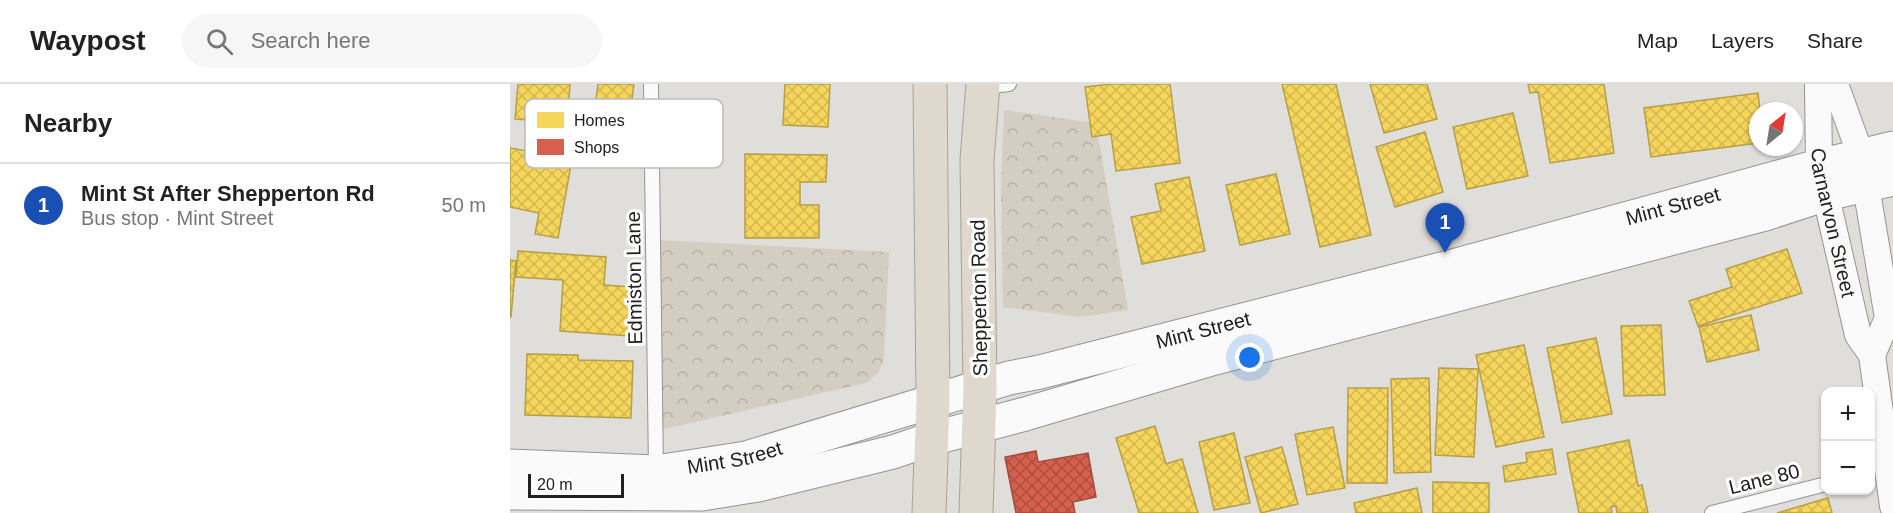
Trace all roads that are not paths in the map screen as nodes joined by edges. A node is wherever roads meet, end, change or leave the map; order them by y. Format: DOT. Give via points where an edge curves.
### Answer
graph roads {
  1 [pos="651,84"];
  2 [pos="930,84"];
  3 [pos="1818,84"];
  4 [pos="1835,84"];
  5 [pos="991,85"];
  6 [pos="651,99"];
  7 [pos="1893,148"];
  8 [pos="652,168"];
  9 [pos="1874,173"];
  10 [pos="1822,180"];
  11 [pos="1872,355"];
  12 [pos="980,387"];
  13 [pos="933,401"];
  14 [pos="979,426"];
  15 [pos="931,439"];
  16 [pos="510,466"];
  17 [pos="1879,470"];
  18 [pos="1821,485"];
  19 [pos="656,490"];
  20 [pos="510,493"];
  21 [pos="1893,506"];
  22 [pos="929,513"];
  23 [pos="976,513"];
  24 [pos="1712,513"];
  1 -- 6 [label="lane, Edmiston Lane"];
  2 -- 13 [label="highway"];
  3 -- 10 [label="street, Carnarvon Street"];
  4 -- 9 [label="street, Carnarvon Street"];
  5 -- 12 [label="highway, Shepperton Road" via="976,160"];
  7 -- 9 [label="main road, Mint Street"];
  8 -- 19 [label="lane, Edmiston Lane"];
  9 -- 10 [label="main road, Mint Street"];
  9 -- 11 [label="street, Carnarvon Street" via="1888,318"];
  10 -- 11 [label="street, Carnarvon Street" via="1858,335"];
  10 -- 12 [label="main road, Mint Street" via="1453,266"];
  10 -- 14 [label="main road, Mint Street" via="1765,214 1215,358"];
  11 -- 17 [label="street, Carnarvon Street"];
  12 -- 13 [label="main road, Mint Street"];
  12 -- 14 [label="highway, Shepperton Road"];
  13 -- 15 [label="highway"];
  13 -- 19 [label="main road, Mint Street"];
  14 -- 15 [label="main road, Mint Street"];
  14 -- 23 [label="highway, Shepperton Road"];
  15 -- 19 [label="main road, Mint Street" via="758,485 702,494"];
  15 -- 22 [label="highway"];
  16 -- 19 [label="main road, Mint Street"];
  17 -- 21 [label="street, Carnarvon Street"];
  18 -- 24 [label="lane, Lane 80"];
  19 -- 20 [label="main road, Mint Street"];
}
